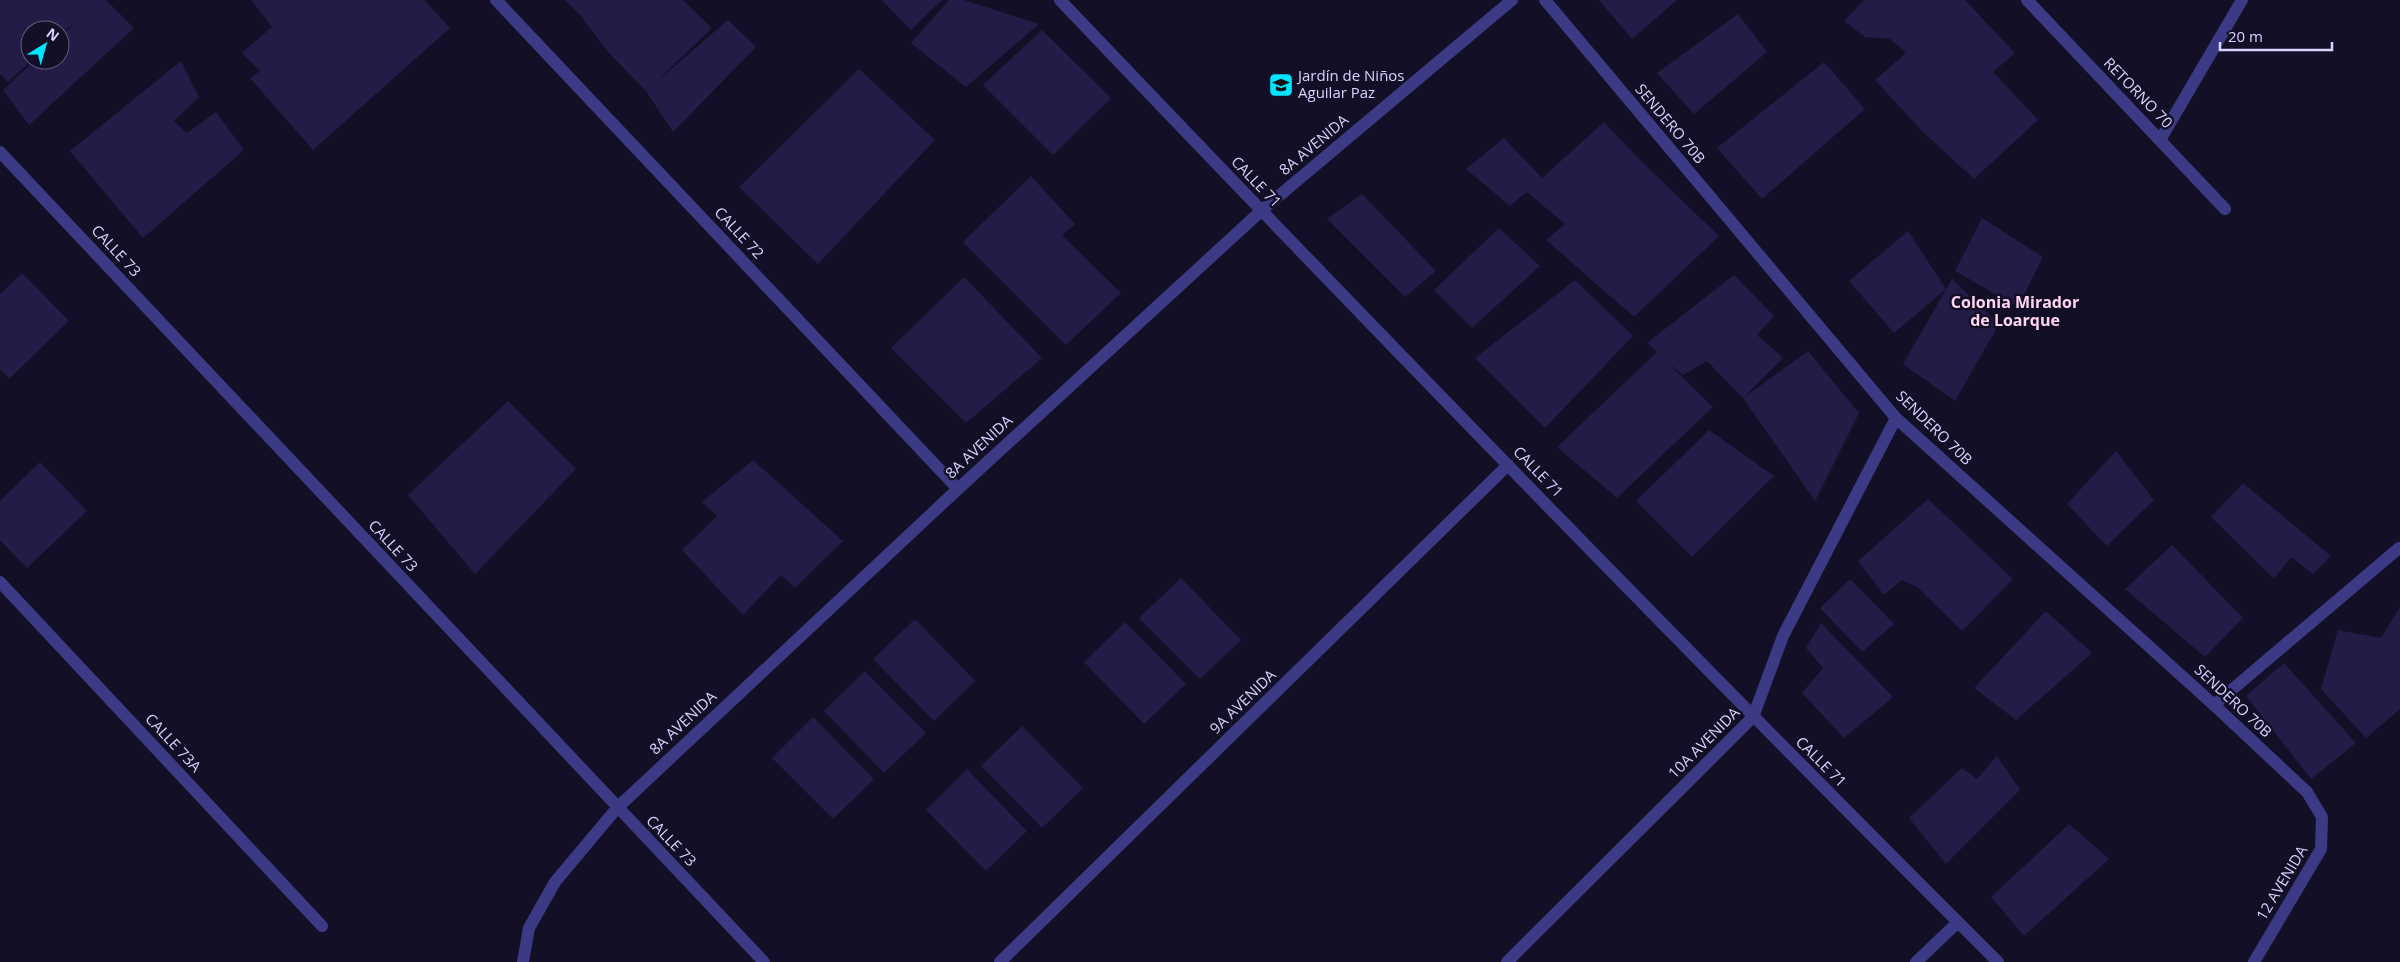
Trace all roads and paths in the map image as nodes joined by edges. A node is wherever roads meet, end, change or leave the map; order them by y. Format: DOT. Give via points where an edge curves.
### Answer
graph roads {
  1 [pos="496,0"];
  2 [pos="1060,0"];
  3 [pos="1512,0"];
  4 [pos="1545,0"];
  5 [pos="2027,0"];
  6 [pos="2242,0"];
  7 [pos="2160,140"];
  8 [pos="0,152"];
  9 [pos="2225,209"];
  10 [pos="1261,211"];
  11 [pos="1896,418"];
  12 [pos="1508,465"];
  13 [pos="958,489"];
  14 [pos="2399,548"];
  15 [pos="0,582"];
  16 [pos="2214,705"];
  17 [pos="1753,717"];
  18 [pos="617,808"];
  19 [pos="2322,817"];
  20 [pos="1958,922"];
  21 [pos="322,926"];
  22 [pos="523,962"];
  23 [pos="764,962"];
  24 [pos="1000,962"];
  25 [pos="1507,962"];
  26 [pos="1916,962"];
  27 [pos="1998,962"];
  28 [pos="2254,962"];
  1 -- 13 [label="street, CALLE 72"];
  2 -- 10 [label="street, CALLE 71"];
  3 -- 10 [label="street, 8A AVENIDA"];
  4 -- 11 [label="street, SENDERO 70B"];
  5 -- 7 [label="street, RETORNO 70"];
  6 -- 7 [label="street"];
  7 -- 9 [label="street, RETORNO 70"];
  8 -- 18 [label="street, CALLE 73"];
  10 -- 12 [label="street, CALLE 71"];
  10 -- 13 [label="street, 8A AVENIDA"];
  11 -- 16 [label="street, SENDERO 70B"];
  11 -- 17 [label="street, 10A AVENIDA" via="1782,636"];
  12 -- 17 [label="street, CALLE 71"];
  12 -- 24 [label="street, 9A AVENIDA"];
  13 -- 18 [label="street, 8A AVENIDA"];
  14 -- 16 [label="street"];
  15 -- 21 [label="street, CALLE 73A"];
  16 -- 19 [label="street, SENDERO 70B" via="2307,792"];
  17 -- 20 [label="street, CALLE 71"];
  17 -- 25 [label="street, 10A AVENIDA"];
  18 -- 22 [label="street, 8A AVENIDA" via="555,882 529,928"];
  18 -- 23 [label="street, CALLE 73"];
  19 -- 28 [label="street, 12 AVENIDA" via="2322,849"];
  20 -- 26 [label="street"];
  20 -- 27 [label="street, CALLE 71"];
}
